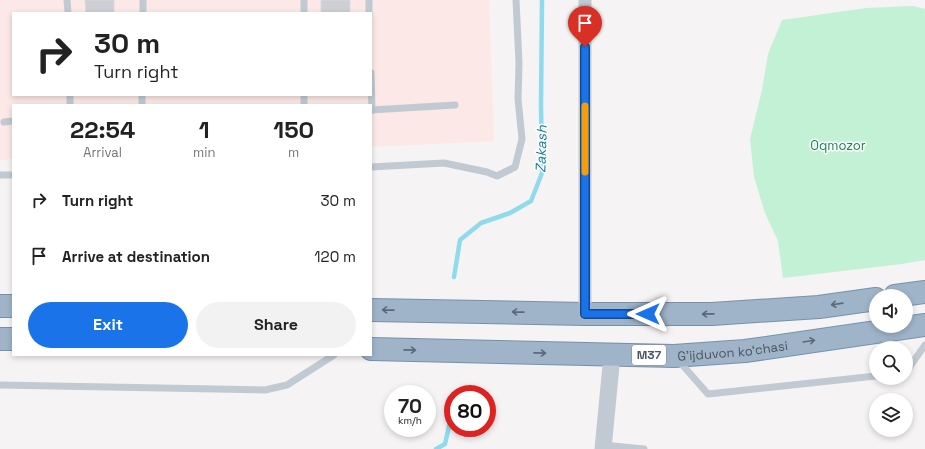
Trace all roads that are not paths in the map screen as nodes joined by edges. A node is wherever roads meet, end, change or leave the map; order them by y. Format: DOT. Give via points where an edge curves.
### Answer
graph roads {
  1 [pos="67,0"];
  2 [pos="143,0"];
  3 [pos="304,0"];
  4 [pos="369,0"];
  5 [pos="516,0"];
  6 [pos="585,0"];
  7 [pos="68,12"];
  8 [pos="143,12"];
  9 [pos="304,12"];
  10 [pos="369,12"];
  11 [pos="454,106"];
  12 [pos="372,110"];
  13 [pos="12,121"];
  14 [pos="4,122"];
  15 [pos="372,167"];
  16 [pos="0,175"];
  17 [pos="12,175"];
  18 [pos="925,292"];
  19 [pos="913,294"];
  20 [pos="869,300"];
  21 [pos="0,306"];
  22 [pos="12,306"];
  23 [pos="372,310"];
  24 [pos="585,314"];
  25 [pos="925,325"];
  26 [pos="0,339"];
  27 [pos="12,339"];
  28 [pos="925,345"];
  29 [pos="372,349"];
  30 [pos="612,354"];
  31 [pos="332,356"];
  32 [pos="674,356"];
  33 [pos="913,362"];
  34 [pos="869,377"];
  35 [pos="0,385"];
  36 [pos="603,447"];
  37 [pos="644,449"];
  1 -- 7 [label="lane"];
  2 -- 8 [label="lane"];
  3 -- 9 [label="lane"];
  4 -- 10 [label="lane"];
  5 -- 15 [label="lane" via="518,99 522,139 516,166 496,176 444,163"];
  6 -- 24 [label="street"];
  11 -- 12 [label="lane"];
  13 -- 14 [label="lane"];
  16 -- 17 [label="lane"];
  18 -- 19 [label="highway"];
  20 -- 24 [label="highway, one-way" via="819,307 712,314"];
  21 -- 22 [label="highway"];
  24 -- 23 [label="highway, one-way"];
  32 -- 25 [label="highway, G'ijduvon ko‘chasi / M37, one-way" via="744,351"];
  26 -- 27 [label="highway"];
  28 -- 33 [label="lane"];
  29 -- 30 [label="highway, G'ijduvon ko‘chasi / M37, one-way"];
  30 -- 32 [label="highway, G'ijduvon ko‘chasi / M37"];
  30 -- 36 [label="street"];
  31 -- 35 [label="lane" via="287,385 265,390"];
  32 -- 34 [label="lane" via="708,394"];
  36 -- 37 [label="lane"];
}
